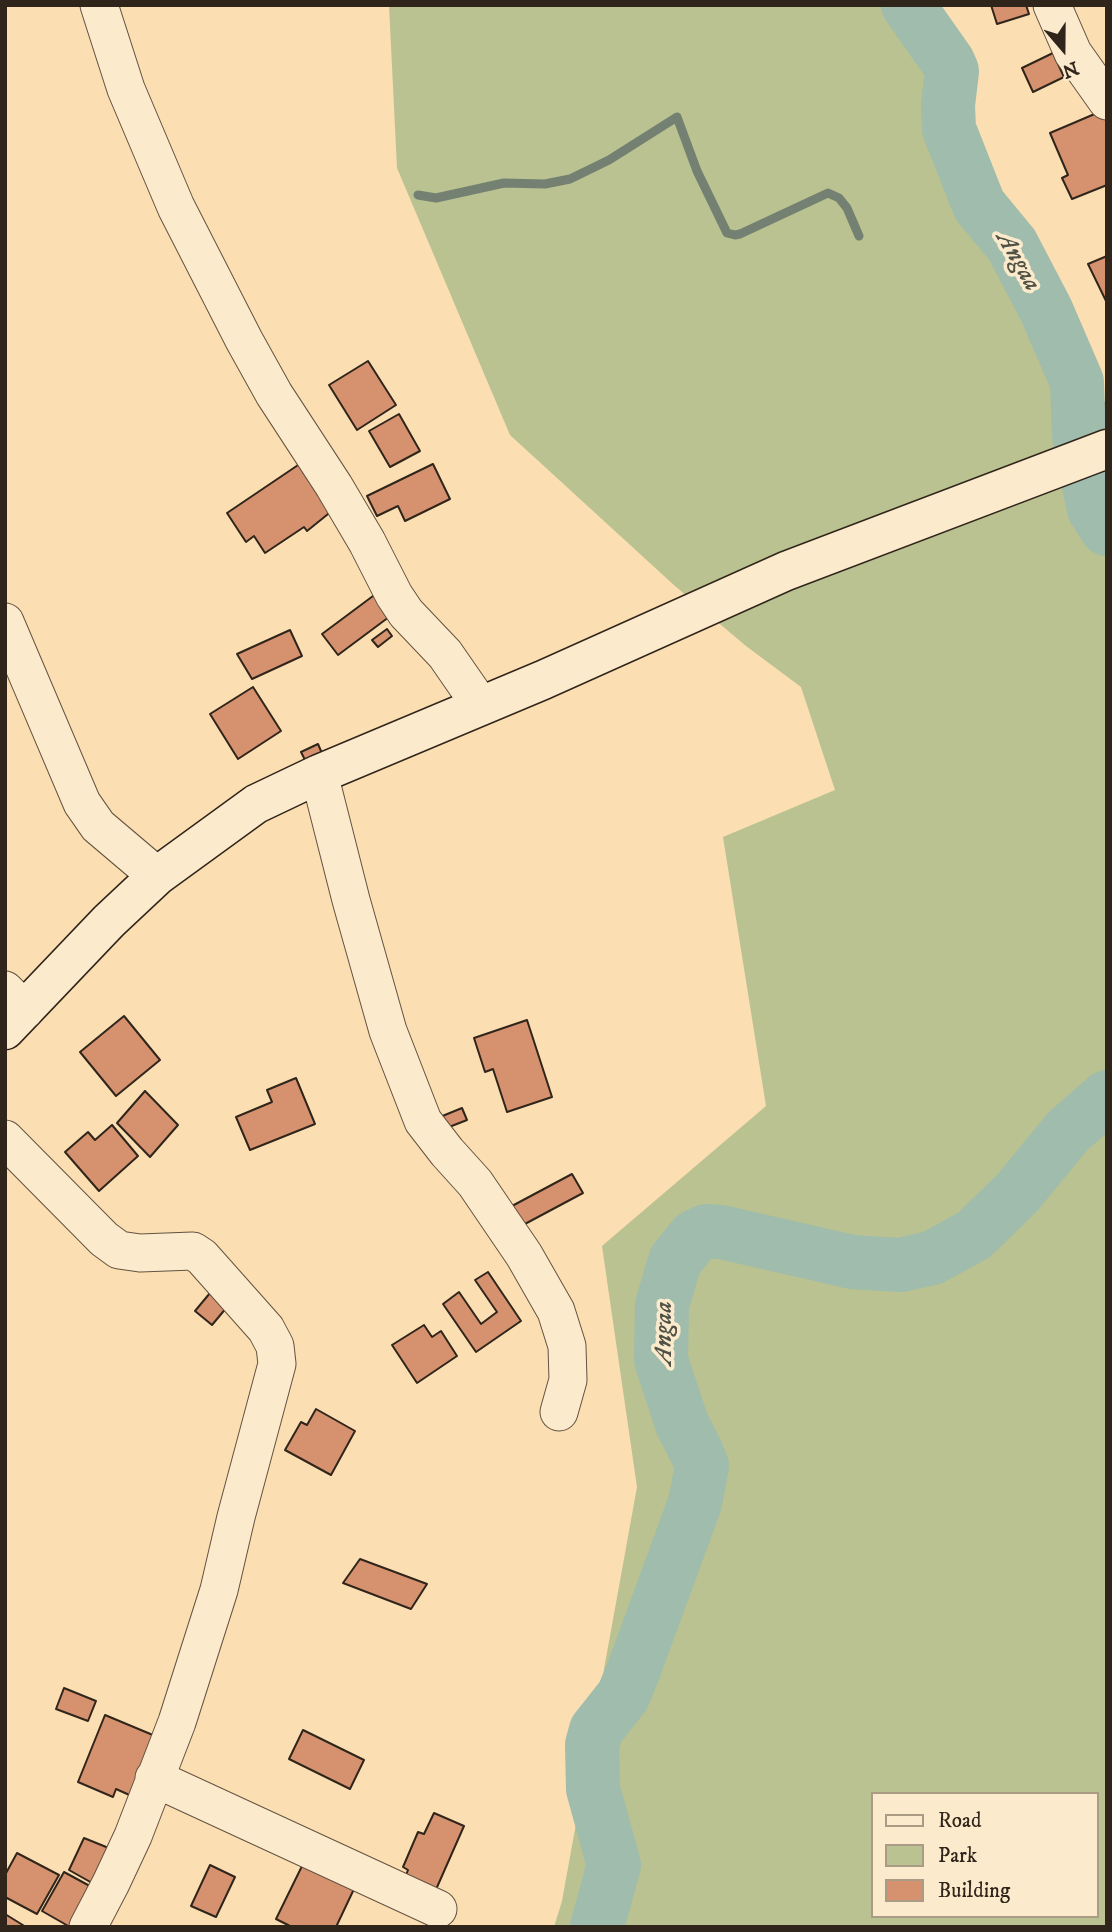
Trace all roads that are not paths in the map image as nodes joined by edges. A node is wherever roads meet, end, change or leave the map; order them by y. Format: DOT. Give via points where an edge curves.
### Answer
graph roads {
  1 [pos="99,5"];
  2 [pos="1052,5"];
  3 [pos="1107,101"];
  4 [pos="1104,450"];
  5 [pos="5,622"];
  6 [pos="481,706"];
  7 [pos="319,775"];
  8 [pos="157,876"];
  9 [pos="12,1010"];
  10 [pos="5,1139"];
  11 [pos="559,1412"];
  12 [pos="154,1778"];
  13 [pos="438,1909"];
  14 [pos="88,1927"];
  1 -- 6 [label="street" via="126,89 176,207 244,340 367,542 394,595 445,654"];
  2 -- 3 [label="street" via="1073,53"];
  4 -- 6 [label="street" via="786,571"];
  5 -- 8 [label="street" via="82,803 98,826"];
  6 -- 7 [label="street"];
  7 -- 8 [label="street" via="256,804"];
  7 -- 11 [label="street" via="388,1031 424,1121 475,1183 556,1311 567,1346 568,1368"];
  8 -- 9 [label="street"];
  10 -- 12 [label="street" via="118,1250 192,1251 202,1257 266,1329 275,1346 277,1364 219,1590 177,1723"];
  12 -- 13 [label="street"];
  12 -- 14 [label="street" via="133,1836"];
}
